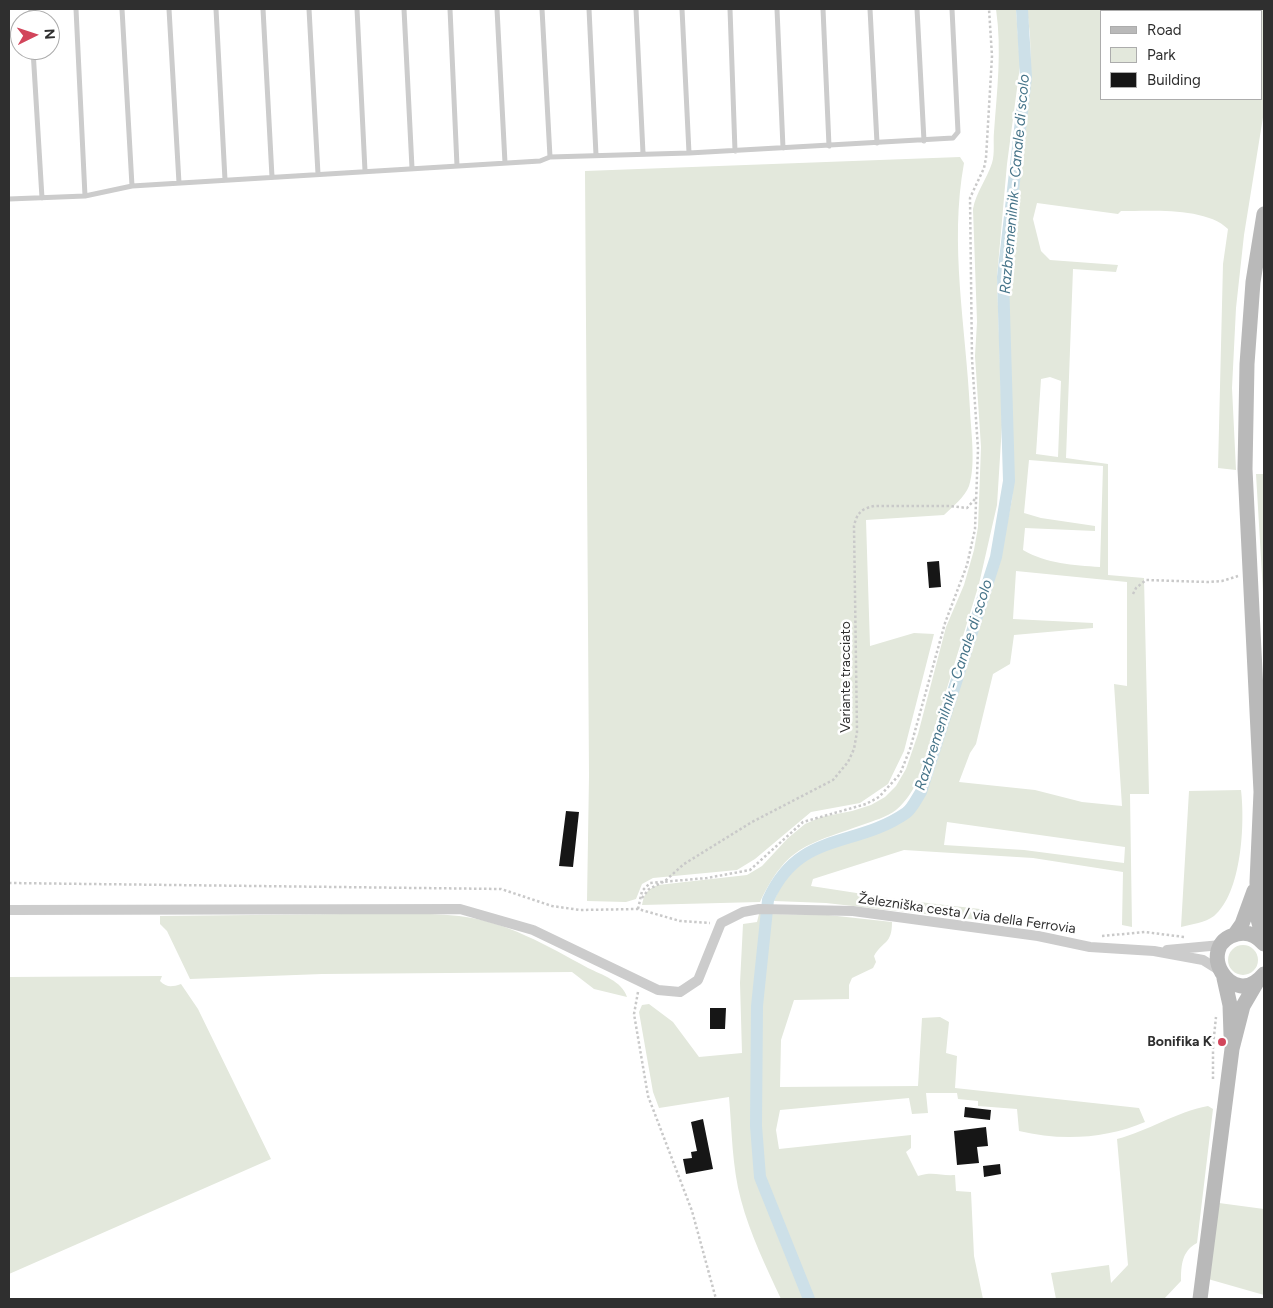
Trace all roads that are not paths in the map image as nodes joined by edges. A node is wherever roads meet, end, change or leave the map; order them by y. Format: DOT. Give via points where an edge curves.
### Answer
graph roads {
  1 [pos="76,9"];
  2 [pos="122,9"];
  3 [pos="169,9"];
  4 [pos="216,9"];
  5 [pos="263,9"];
  6 [pos="309,9"];
  7 [pos="357,9"];
  8 [pos="404,9"];
  9 [pos="450,9"];
  10 [pos="497,9"];
  11 [pos="542,9"];
  12 [pos="589,9"];
  13 [pos="636,9"];
  14 [pos="682,9"];
  15 [pos="730,9"];
  16 [pos="777,9"];
  17 [pos="823,9"];
  18 [pos="870,9"];
  19 [pos="917,9"];
  20 [pos="952,9"];
  21 [pos="34,60"];
  22 [pos="924,141"];
  23 [pos="877,143"];
  24 [pos="829,146"];
  25 [pos="783,148"];
  26 [pos="735,151"];
  27 [pos="643,153"];
  28 [pos="689,153"];
  29 [pos="596,155"];
  30 [pos="550,157"];
  31 [pos="504,163"];
  32 [pos="457,166"];
  33 [pos="412,168"];
  34 [pos="365,172"];
  35 [pos="318,174"];
  36 [pos="272,177"];
  37 [pos="225,180"];
  38 [pos="178,183"];
  39 [pos="132,186"];
  40 [pos="85,196"];
  41 [pos="42,198"];
  42 [pos="9,199"];
  43 [pos="1264,214"];
  44 [pos="1257,882"];
  45 [pos="9,910"];
  46 [pos="1234,934"];
  47 [pos="1264,943"];
  48 [pos="1221,945"];
  49 [pos="1154,952"];
  50 [pos="1222,974"];
  51 [pos="1260,978"];
  52 [pos="1232,1049"];
  53 [pos="1200,1299"];
  1 -- 40 [label="lane"];
  2 -- 39 [label="lane"];
  3 -- 38 [label="lane"];
  4 -- 37 [label="lane"];
  5 -- 36 [label="lane"];
  6 -- 35 [label="lane"];
  7 -- 34 [label="lane"];
  8 -- 33 [label="lane"];
  9 -- 32 [label="lane"];
  10 -- 31 [label="lane"];
  11 -- 30 [label="lane"];
  12 -- 29 [label="lane"];
  13 -- 27 [label="lane"];
  14 -- 28 [label="lane"];
  15 -- 26 [label="lane"];
  16 -- 25 [label="lane"];
  17 -- 24 [label="lane"];
  18 -- 23 [label="lane"];
  19 -- 22 [label="lane"];
  20 -- 22 [label="lane" via="958,132 953,138"];
  21 -- 41 [label="lane"];
  22 -- 23 [label="lane"];
  23 -- 24 [label="lane"];
  24 -- 25 [label="lane"];
  25 -- 26 [label="lane"];
  26 -- 28 [label="lane"];
  27 -- 28 [label="lane"];
  27 -- 29 [label="lane"];
  29 -- 30 [label="lane"];
  30 -- 31 [label="lane" via="540,161"];
  31 -- 32 [label="lane"];
  32 -- 33 [label="lane"];
  33 -- 34 [label="lane"];
  34 -- 35 [label="lane"];
  35 -- 36 [label="lane"];
  36 -- 37 [label="lane"];
  37 -- 38 [label="lane"];
  38 -- 39 [label="lane"];
  39 -- 40 [label="lane"];
  40 -- 41 [label="lane"];
  41 -- 42 [label="lane"];
  43 -- 44 [label="main road" via="1253,282 1245,469 1261,792"];
  44 -- 46 [label="main road" via="1242,924"];
  44 -- 47 [label="main road" via="1258,919"];
  45 -- 49 [label="street, Železniška cesta / via della Ferrovia" via="460,909 533,930 658,990 680,992 698,980 721,923 759,908 853,911 1082,945"];
  46 -- 47 [label="main road" via="1251,934"];
  46 -- 48 [label="main road"];
  48 -- 49 [label="street, Železniška cesta / via della Ferrovia"];
  48 -- 50 [label="main road" via="1217,962"];
  49 -- 50 [label="street, Železniška cesta / via della Ferrovia" via="1203,960"];
  50 -- 51 [label="main road" via="1240,985"];
  50 -- 52 [label="main road" via="1230,1005"];
  51 -- 52 [label="main road" via="1243,1006"];
  52 -- 53 [label="main road"];
}
